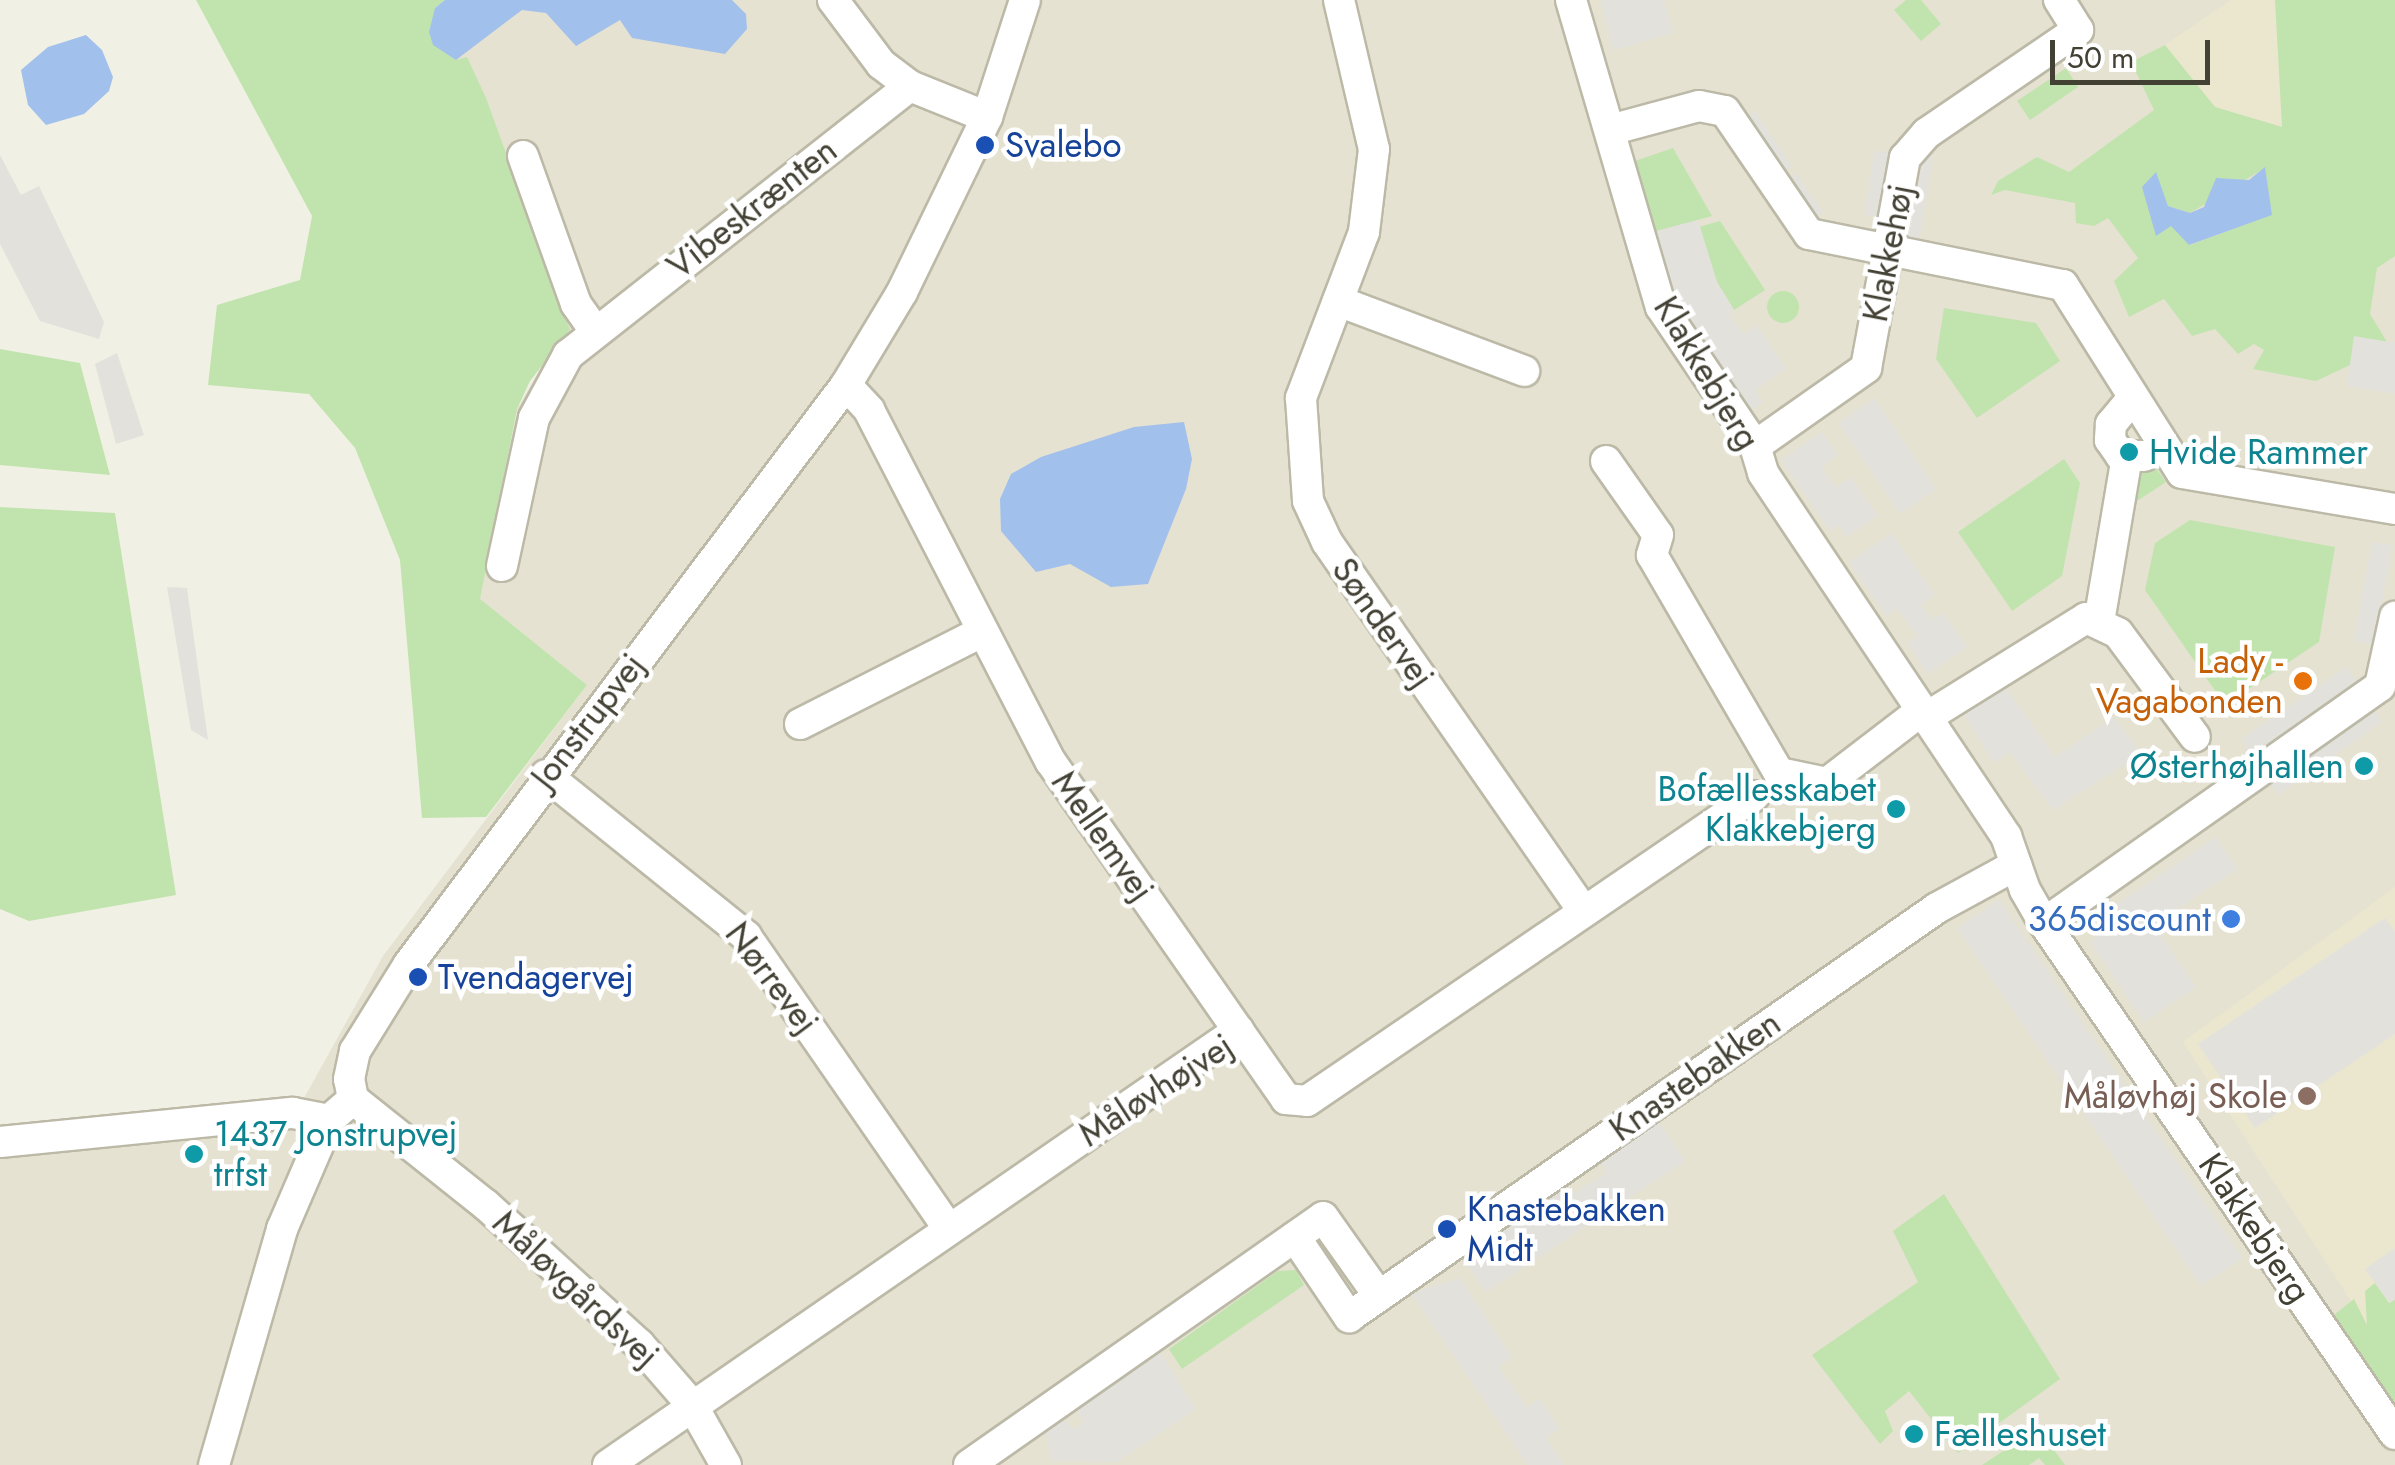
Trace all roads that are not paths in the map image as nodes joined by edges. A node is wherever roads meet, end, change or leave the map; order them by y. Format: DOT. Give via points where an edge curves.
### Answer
graph roads {
  1 [pos="834,0"];
  2 [pos="1024,0"];
  3 [pos="1338,0"];
  4 [pos="1570,0"];
  5 [pos="2059,0"];
  6 [pos="910,86"];
  7 [pos="986,118"];
  8 [pos="1610,130"];
  9 [pos="523,156"];
  10 [pos="1890,246"];
  11 [pos="1338,301"];
  12 [pos="594,330"];
  13 [pos="1524,371"];
  14 [pos="846,385"];
  15 [pos="2132,400"];
  16 [pos="1755,446"];
  17 [pos="2165,446"];
  18 [pos="2127,457"];
  19 [pos="1606,461"];
  20 [pos="2395,509"];
  21 [pos="502,566"];
  22 [pos="2395,617"];
  23 [pos="2098,622"];
  24 [pos="982,631"];
  25 [pos="1924,714"];
  26 [pos="800,724"];
  27 [pos="2195,737"];
  28 [pos="546,775"];
  29 [pos="1754,796"];
  30 [pos="2016,865"];
  31 [pos="1584,912"];
  32 [pos="2044,923"];
  33 [pos="1240,1030"];
  34 [pos="353,1099"];
  35 [pos="328,1120"];
  36 [pos="0,1142"];
  37 [pos="948,1228"];
  38 [pos="692,1405"];
  39 [pos="2395,1434"];
  40 [pos="214,1465"];
  41 [pos="608,1465"];
  42 [pos="726,1465"];
  43 [pos="969,1465"];
  1 -- 6 [label="street" via="860,44"];
  2 -- 7 [label="street, Jonstrupvej"];
  3 -- 11 [label="street, Søndervej" via="1374,148 1364,232"];
  4 -- 8 [label="street, Klakkebjerg"];
  5 -- 10 [label="street, Klakkehøj" via="2078,30 1926,132 1905,158"];
  6 -- 7 [label="street"];
  6 -- 12 [label="street, Vibeskrænten"];
  7 -- 14 [label="street, Jonstrupvej" via="902,292"];
  8 -- 10 [label="street" via="1699,106 1726,111 1809,234"];
  8 -- 16 [label="street, Klakkebjerg" via="1661,307"];
  9 -- 12 [label="street" via="576,304"];
  10 -- 15 [label="street" via="2063,286 2108,350 2109,364"];
  10 -- 16 [label="street, Klakkehøj" via="1866,368"];
  11 -- 13 [label="street"];
  11 -- 31 [label="street, Søndervej" via="1307,376 1298,429 1318,528"];
  12 -- 21 [label="street, Vibeskrænten" via="568,355 534,418"];
  14 -- 24 [label="street, Mellemvej" via="869,410"];
  14 -- 28 [label="street, Jonstrupvej"];
  15 -- 17 [label="street"];
  15 -- 18 [label="street" via="2109,433 2115,451"];
  16 -- 25 [label="street, Klakkebjerg" via="1762,473"];
  17 -- 18 [label="street"];
  17 -- 20 [label="street" via="2182,473"];
  18 -- 23 [label="street"];
  19 -- 25 [label="street" via="1658,535 1652,555 1780,774 1826,783"];
  22 -- 32 [label="street" via="2380,686"];
  23 -- 25 [label="street" via="2076,620"];
  23 -- 27 [label="street" via="2118,632"];
  24 -- 26 [label="street"];
  24 -- 33 [label="street, Mellemvej" via="1052,762"];
  25 -- 30 [label="street, Klakkebjerg" via="2006,836"];
  28 -- 34 [label="street, Jonstrupvej" via="409,964 355,1051"];
  28 -- 37 [label="street, Nørrevej" via="746,936"];
  29 -- 31 [label="street, Måløvhøjvej"];
  30 -- 32 [label="street, Klakkebjerg"];
  30 -- 43 [label="street, Knastebakken" via="1937,908 1379,1296 1323,1217"];
  31 -- 33 [label="street, Måløvhøjvej" via="1306,1101 1286,1099"];
  32 -- 39 [label="street, Klakkebjerg"];
  33 -- 37 [label="street, Måløvhøjvej"];
  34 -- 35 [label="street"];
  34 -- 38 [label="street, Måløvgårdsvej" via="564,1274 663,1368"];
  35 -- 36 [label="street" via="293,1113"];
  35 -- 40 [label="street" via="282,1229"];
  37 -- 38 [label="street, Måløvhøjvej"];
  38 -- 41 [label="street, Måløvhøjvej"];
  38 -- 42 [label="street, Måløvgårdsvej"];
}
